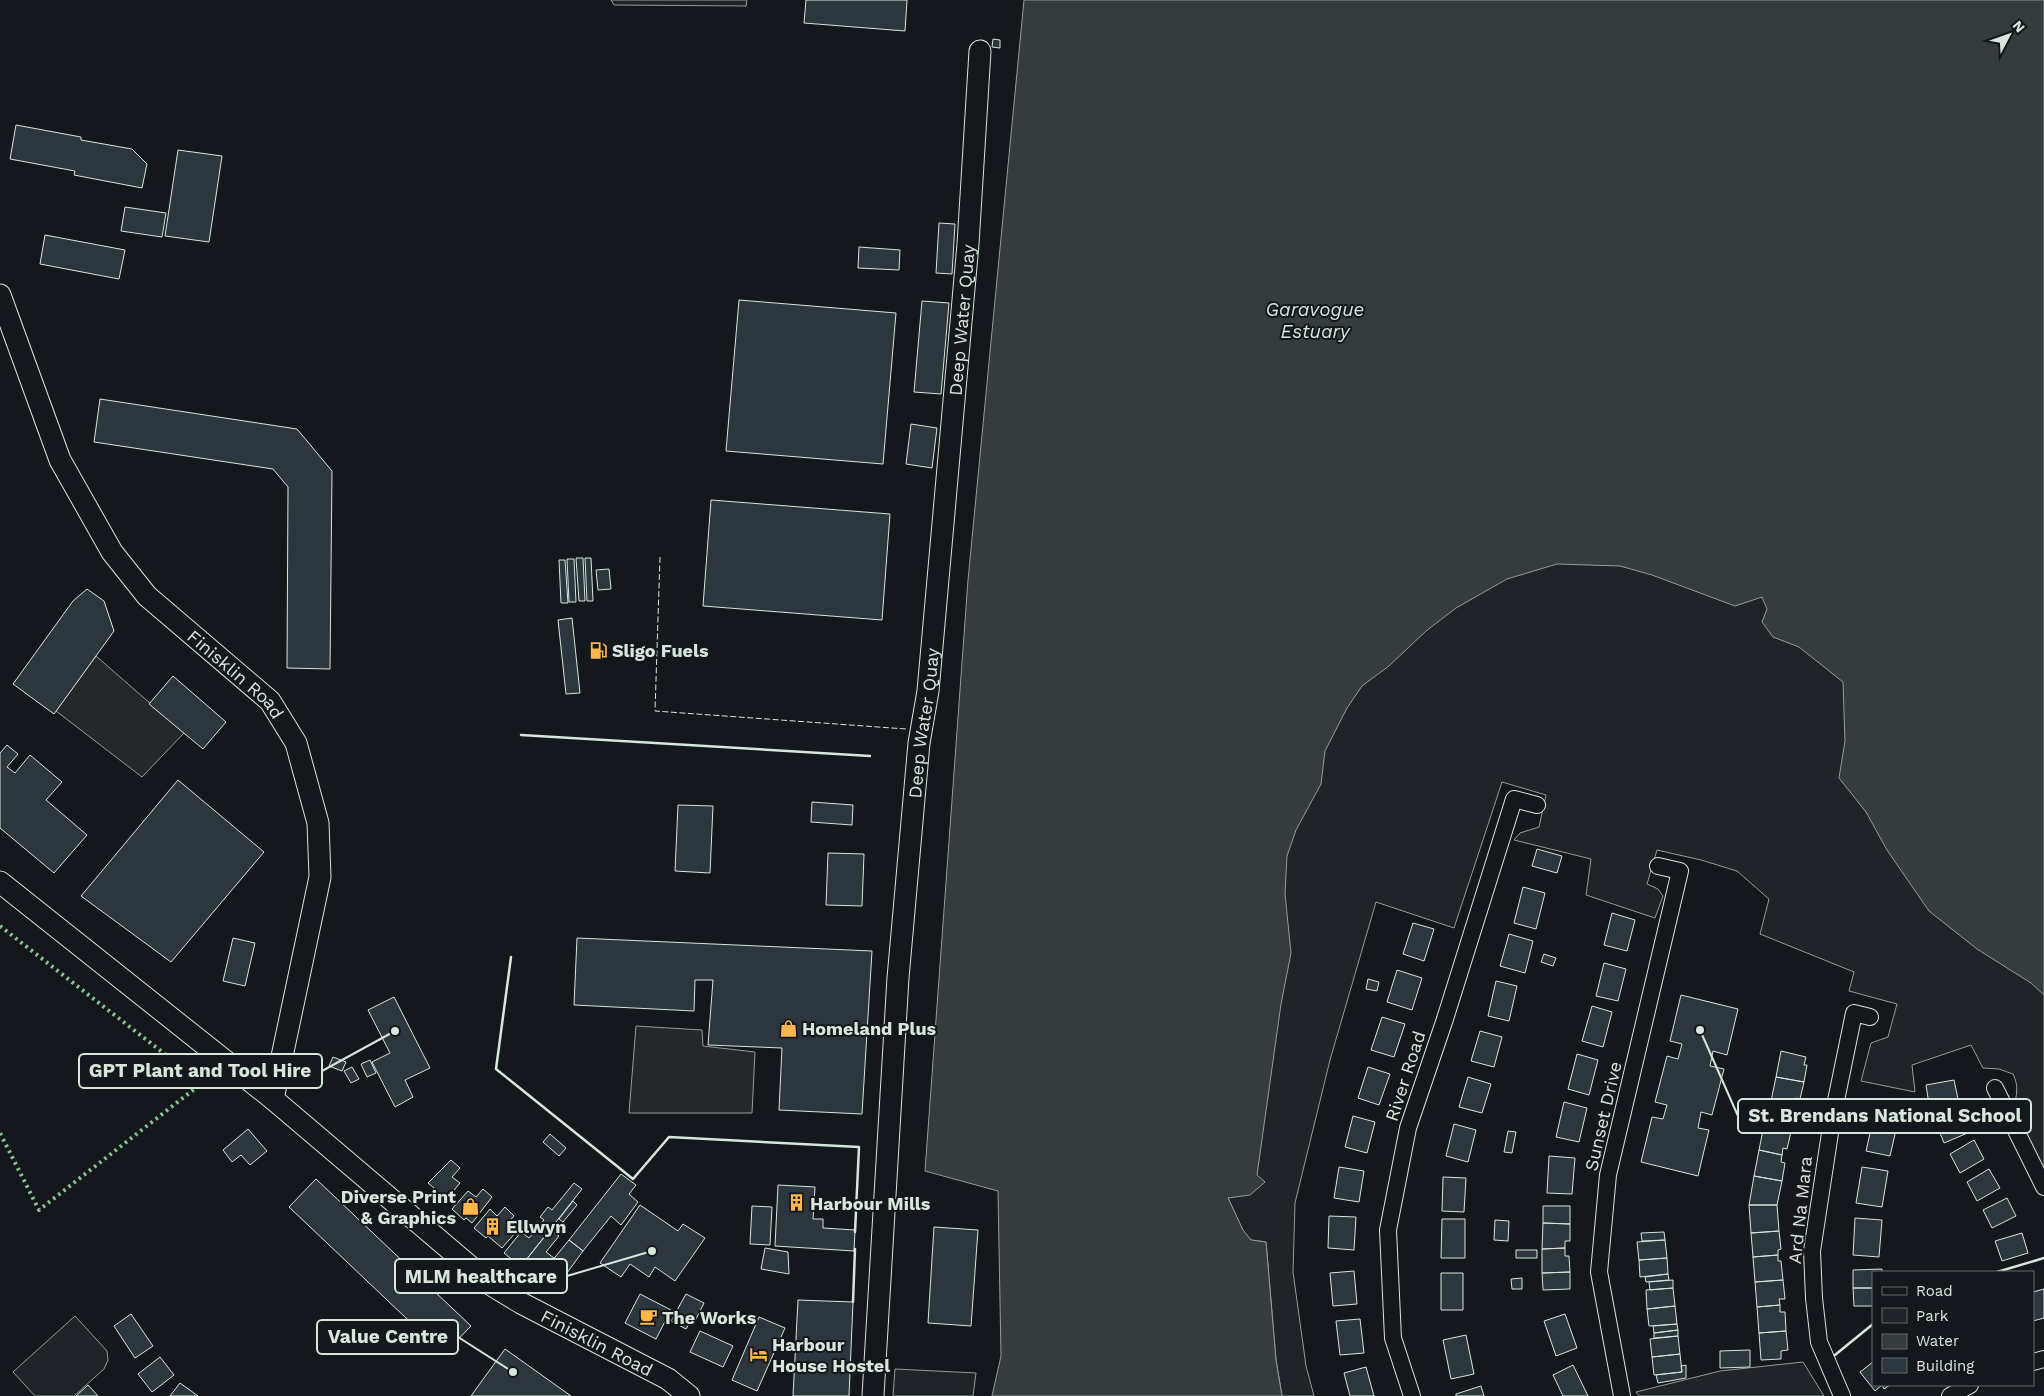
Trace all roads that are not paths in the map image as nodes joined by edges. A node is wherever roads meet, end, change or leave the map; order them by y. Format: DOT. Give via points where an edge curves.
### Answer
graph roads {
  1 [pos="980,51"];
  2 [pos="0,295"];
  3 [pos="1536,806"];
  4 [pos="1658,866"];
  5 [pos="0,882"];
  6 [pos="1870,1016"];
  7 [pos="1995,1088"];
  8 [pos="273,1099"];
  9 [pos="2044,1187"];
  10 [pos="1970,1389"];
  11 [pos="689,1396"];
  12 [pos="873,1396"];
  13 [pos="1412,1396"];
  14 [pos="1622,1396"];
  15 [pos="1842,1396"];
  16 [pos="1950,1396"];
  1 -- 12 [label="street, Deep Water Quay" via="966,264 928,691 919,743 898,978"];
  2 -- 8 [label="street, Finisklin Road" via="60,460 112,552 148,596 270,701 296,743 318,823 320,877"];
  3 -- 13 [label="street, River Road" via="1514,799 1408,1128 1388,1230 1393,1338"];
  4 -- 14 [label="street, Sunset Drive" via="1680,871 1608,1175 1599,1272"];
  5 -- 8 [label="street, Finisklin Road"];
  6 -- 15 [label="street, Ard Na Mara" via="1854,1013 1832,1120 1812,1251 1819,1342"];
  7 -- 9 [label="street"];
  8 -- 11 [label="street, Finisklin Road" via="492,1286 668,1380"];
  10 -- 16 [label="street"];
}
